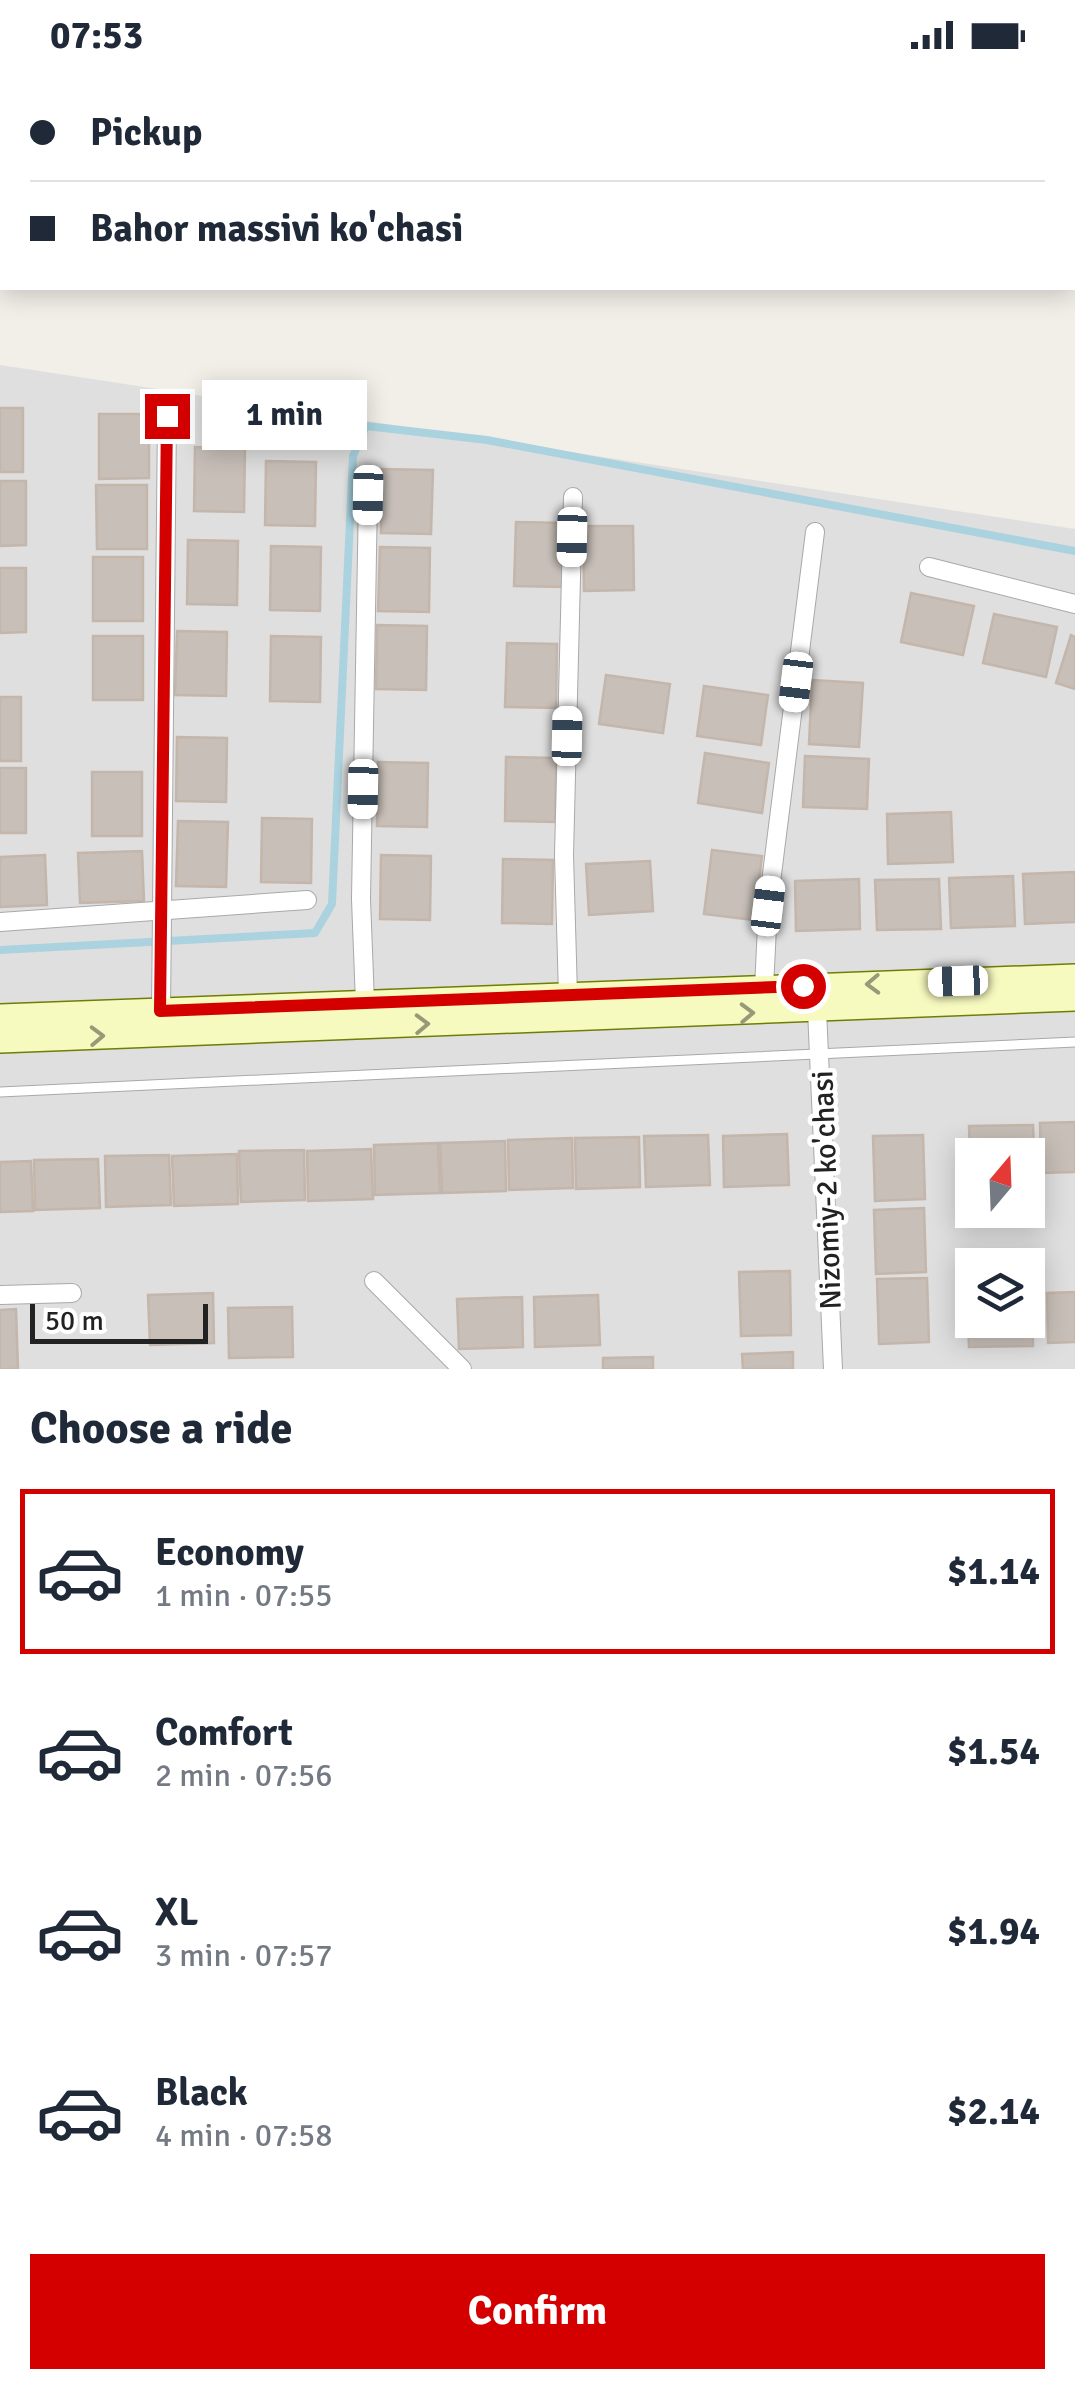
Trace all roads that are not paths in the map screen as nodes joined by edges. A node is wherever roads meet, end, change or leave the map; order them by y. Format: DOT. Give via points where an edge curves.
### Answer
graph roads {
  1 [pos="167,416"];
  2 [pos="368,495"];
  3 [pos="573,497"];
  4 [pos="815,532"];
  5 [pos="929,567"];
  6 [pos="1075,604"];
  7 [pos="306,900"];
  8 [pos="159,914"];
  9 [pos="0,922"];
  10 [pos="1075,977"];
  11 [pos="764,988"];
  12 [pos="568,995"];
  13 [pos="1075,998"];
  14 [pos="365,1003"];
  15 [pos="817,1010"];
  16 [pos="160,1011"];
  17 [pos="0,1017"];
  18 [pos="0,1040"];
  19 [pos="1075,1042"];
  20 [pos="822,1052"];
  21 [pos="0,1092"];
  22 [pos="374,1280"];
  23 [pos="72,1292"];
  24 [pos="0,1296"];
  25 [pos="462,1369"];
  26 [pos="833,1369"];
  1 -- 8 [label="street"];
  2 -- 14 [label="street"];
  3 -- 12 [label="street" via="564,855"];
  4 -- 11 [label="street" via="768,906"];
  5 -- 6 [label="street"];
  7 -- 8 [label="street"];
  8 -- 9 [label="street"];
  8 -- 16 [label="street"];
  10 -- 11 [label="main road, one-way"];
  11 -- 12 [label="main road"];
  12 -- 14 [label="main road"];
  13 -- 15 [label="main road"];
  14 -- 16 [label="main road"];
  18 -- 15 [label="main road, one-way"];
  15 -- 20 [label="street, Nizomiy-2 ko'chasi"];
  16 -- 17 [label="main road"];
  19 -- 20 [label="lane"];
  20 -- 21 [label="lane"];
  20 -- 26 [label="street, Nizomiy-2 ko'chasi"];
  22 -- 25 [label="street"];
  23 -- 24 [label="street"];
}
